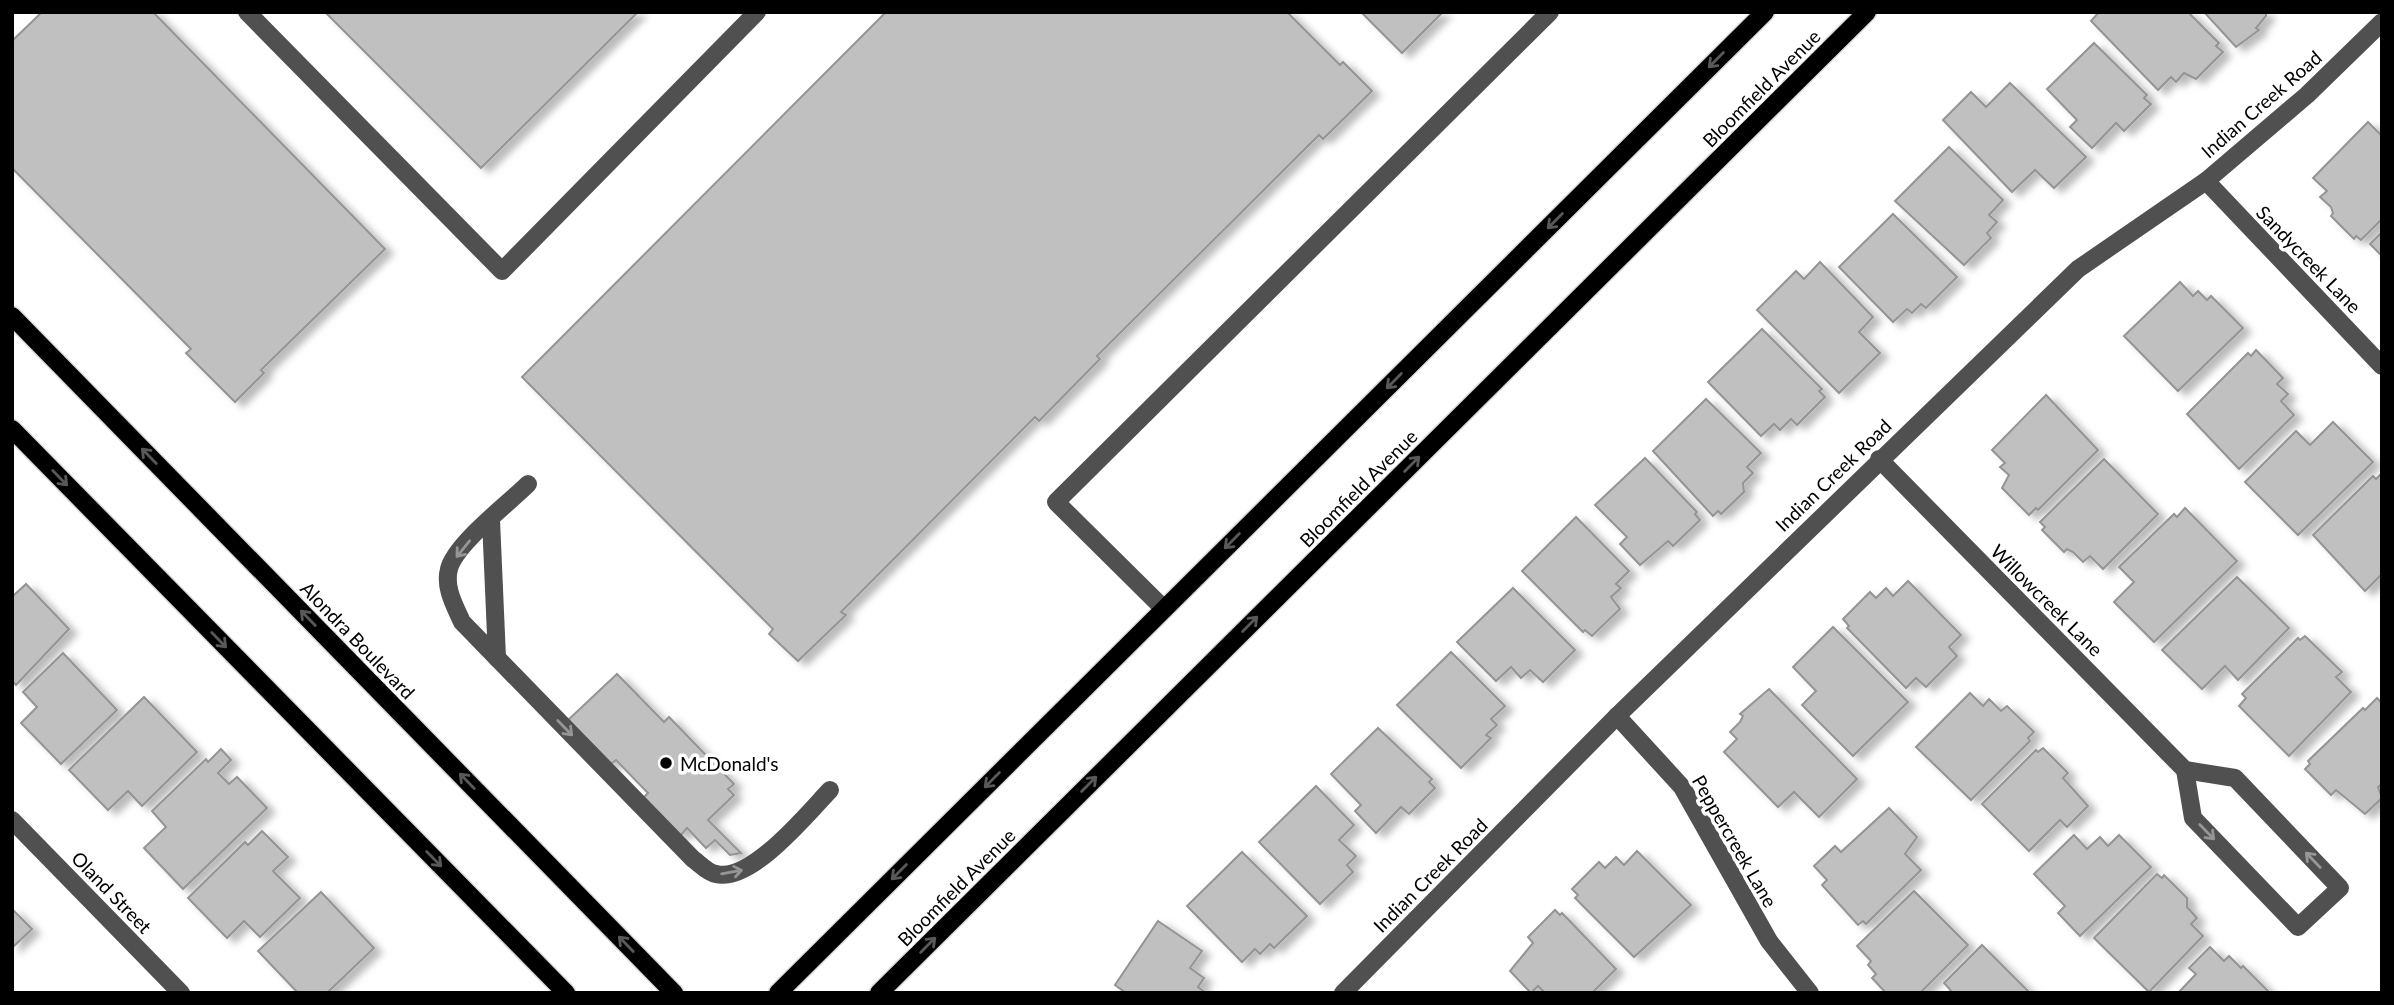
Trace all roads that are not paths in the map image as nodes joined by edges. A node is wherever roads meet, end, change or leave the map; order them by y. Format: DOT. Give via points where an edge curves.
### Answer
graph roads {
  1 [pos="247,12"];
  2 [pos="757,12"];
  3 [pos="1550,12"];
  4 [pos="1765,12"];
  5 [pos="1867,12"];
  6 [pos="2377,12"];
  7 [pos="2382,19"];
  8 [pos="2206,181"];
  9 [pos="12,316"];
  10 [pos="2382,366"];
  11 [pos="12,429"];
  12 [pos="1879,459"];
  13 [pos="528,484"];
  14 [pos="491,520"];
  15 [pos="1164,610"];
  16 [pos="497,658"];
  17 [pos="1617,716"];
  18 [pos="2185,770"];
  19 [pos="830,790"];
  20 [pos="12,820"];
  21 [pos="181,993"];
  22 [pos="566,993"];
  23 [pos="674,993"];
  24 [pos="778,993"];
  25 [pos="879,993"];
  26 [pos="1343,993"];
  27 [pos="1810,993"];
  1 -- 2 [label="street" via="502,271"];
  3 -- 15 [label="street" via="1056,502"];
  4 -- 15 [label="main road, one-way"];
  25 -- 5 [label="main road, Bloomfield Avenue, one-way"];
  6 -- 7 [label="street"];
  7 -- 8 [label="street, Indian Creek Road" via="2307,95"];
  8 -- 10 [label="street, Sandycreek Lane"];
  8 -- 12 [label="street, Indian Creek Road" via="2078,269"];
  23 -- 9 [label="main road, Alondra Boulevard, one-way"];
  11 -- 22 [label="main road, one-way"];
  12 -- 17 [label="street, Indian Creek Road"];
  12 -- 18 [label="street, Willowcreek Lane"];
  13 -- 14 [label="street"];
  14 -- 16 [label="street"];
  14 -- 16 [label="street, one-way" via="463,547 449,569 450,596 462,622"];
  15 -- 24 [label="main road, one-way"];
  16 -- 19 [label="street, one-way" via="693,859 715,874 739,873 766,854"];
  17 -- 26 [label="street, Indian Creek Road"];
  17 -- 27 [label="street, Peppercreek Lane" via="1682,787 1769,941"];
  18 -- 18 [label="street, one-way" via="2193,818 2298,928 2340,888 2235,778"];
  20 -- 21 [label="street, Oland Street"];
}
